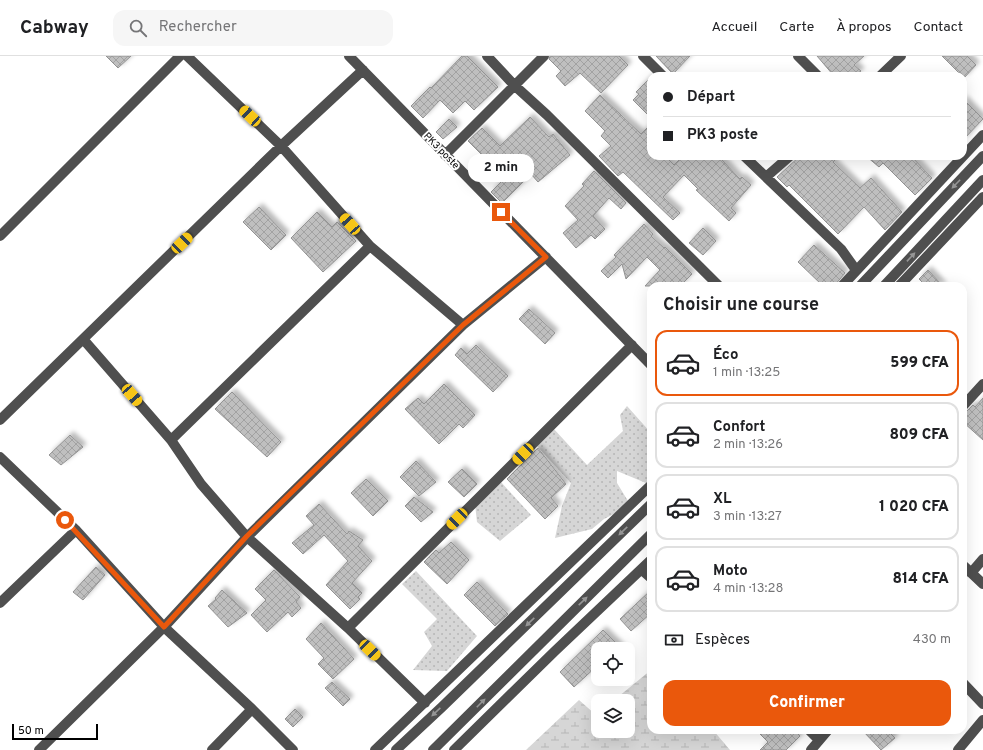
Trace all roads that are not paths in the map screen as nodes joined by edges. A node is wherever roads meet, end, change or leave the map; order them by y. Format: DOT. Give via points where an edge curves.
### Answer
graph roads {
  1 [pos="180,56"];
  2 [pos="187,56"];
  3 [pos="349,56"];
  4 [pos="487,56"];
  5 [pos="544,56"];
  6 [pos="643,56"];
  7 [pos="798,56"];
  8 [pos="901,56"];
  9 [pos="363,70"];
  10 [pos="659,72"];
  11 [pos="814,72"];
  12 [pos="884,72"];
  13 [pos="514,85"];
  14 [pos="983,135"];
  15 [pos="281,146"];
  16 [pos="967,153"];
  17 [pos="445,155"];
  18 [pos="983,156"];
  19 [pos="748,160"];
  20 [pos="785,160"];
  21 [pos="960,160"];
  22 [pos="766,177"];
  23 [pos="983,180"];
  24 [pos="983,197"];
  25 [pos="0,236"];
  26 [pos="370,246"];
  27 [pos="546,257"];
  28 [pos="856,270"];
  29 [pos="715,282"];
  30 [pos="846,282"];
  31 [pos="864,282"];
  32 [pos="888,282"];
  33 [pos="903,282"];
  34 [pos="463,325"];
  35 [pos="83,339"];
  36 [pos="632,345"];
  37 [pos="647,361"];
  38 [pos="983,384"];
  39 [pos="967,402"];
  40 [pos="0,420"];
  41 [pos="171,440"];
  42 [pos="0,457"];
  43 [pos="647,489"];
  44 [pos="647,508"];
  45 [pos="76,530"];
  46 [pos="247,536"];
  47 [pos="647,538"];
  48 [pos="983,559"];
  49 [pos="647,564"];
  50 [pos="967,569"];
  51 [pos="642,570"];
  52 [pos="971,573"];
  53 [pos="647,574"];
  54 [pos="983,584"];
  55 [pos="0,603"];
  56 [pos="164,627"];
  57 [pos="348,628"];
  58 [pos="967,687"];
  59 [pos="425,703"];
  60 [pos="983,704"];
  61 [pos="252,709"];
  62 [pos="983,720"];
  63 [pos="813,734"];
  64 [pos="824,734"];
  65 [pos="819,740"];
  66 [pos="39,750"];
  67 [pos="212,750"];
  68 [pos="293,750"];
  69 [pos="375,750"];
  70 [pos="396,750"];
  71 [pos="433,750"];
  72 [pos="454,750"];
  73 [pos="811,750"];
  74 [pos="958,750"];
  1 -- 25 [label="street"];
  2 -- 15 [label="street"];
  3 -- 9 [label="street, PK3 poste"];
  4 -- 13 [label="street"];
  5 -- 13 [label="street"];
  6 -- 10 [label="street"];
  7 -- 11 [label="street"];
  8 -- 12 [label="street"];
  9 -- 15 [label="street"];
  9 -- 17 [label="street, PK3 poste"];
  13 -- 17 [label="street"];
  13 -- 29 [label="street"];
  14 -- 16 [label="street"];
  15 -- 26 [label="street"];
  15 -- 35 [label="street"];
  17 -- 27 [label="street, PK3 poste"];
  18 -- 31 [label="street, one-way"];
  19 -- 22 [label="street"];
  20 -- 22 [label="street"];
  21 -- 28 [label="street"];
  22 -- 28 [label="street" via="842,250"];
  32 -- 23 [label="street, one-way"];
  24 -- 33 [label="street"];
  26 -- 34 [label="street"];
  26 -- 41 [label="street"];
  27 -- 34 [label="street"];
  27 -- 36 [label="street, PK3 poste"];
  28 -- 30 [label="street"];
  34 -- 46 [label="street"];
  35 -- 40 [label="street"];
  35 -- 41 [label="street"];
  36 -- 37 [label="street, PK3 poste"];
  36 -- 57 [label="street"];
  38 -- 39 [label="street"];
  41 -- 46 [label="street" via="201,484"];
  42 -- 45 [label="street"];
  43 -- 59 [label="street"];
  44 -- 70 [label="street, one-way"];
  45 -- 55 [label="street"];
  45 -- 56 [label="street"];
  46 -- 56 [label="street"];
  46 -- 57 [label="street"];
  71 -- 47 [label="street, one-way"];
  48 -- 52 [label="street"];
  49 -- 51 [label="street"];
  50 -- 52 [label="street"];
  51 -- 53 [label="street"];
  51 -- 72 [label="street"];
  52 -- 54 [label="street"];
  56 -- 61 [label="street"];
  56 -- 66 [label="street"];
  57 -- 59 [label="street"];
  58 -- 60 [label="street"];
  59 -- 69 [label="street"];
  61 -- 67 [label="street"];
  61 -- 68 [label="street"];
  62 -- 74 [label="street"];
  63 -- 65 [label="street"];
  64 -- 65 [label="street"];
  65 -- 73 [label="street"];
}
